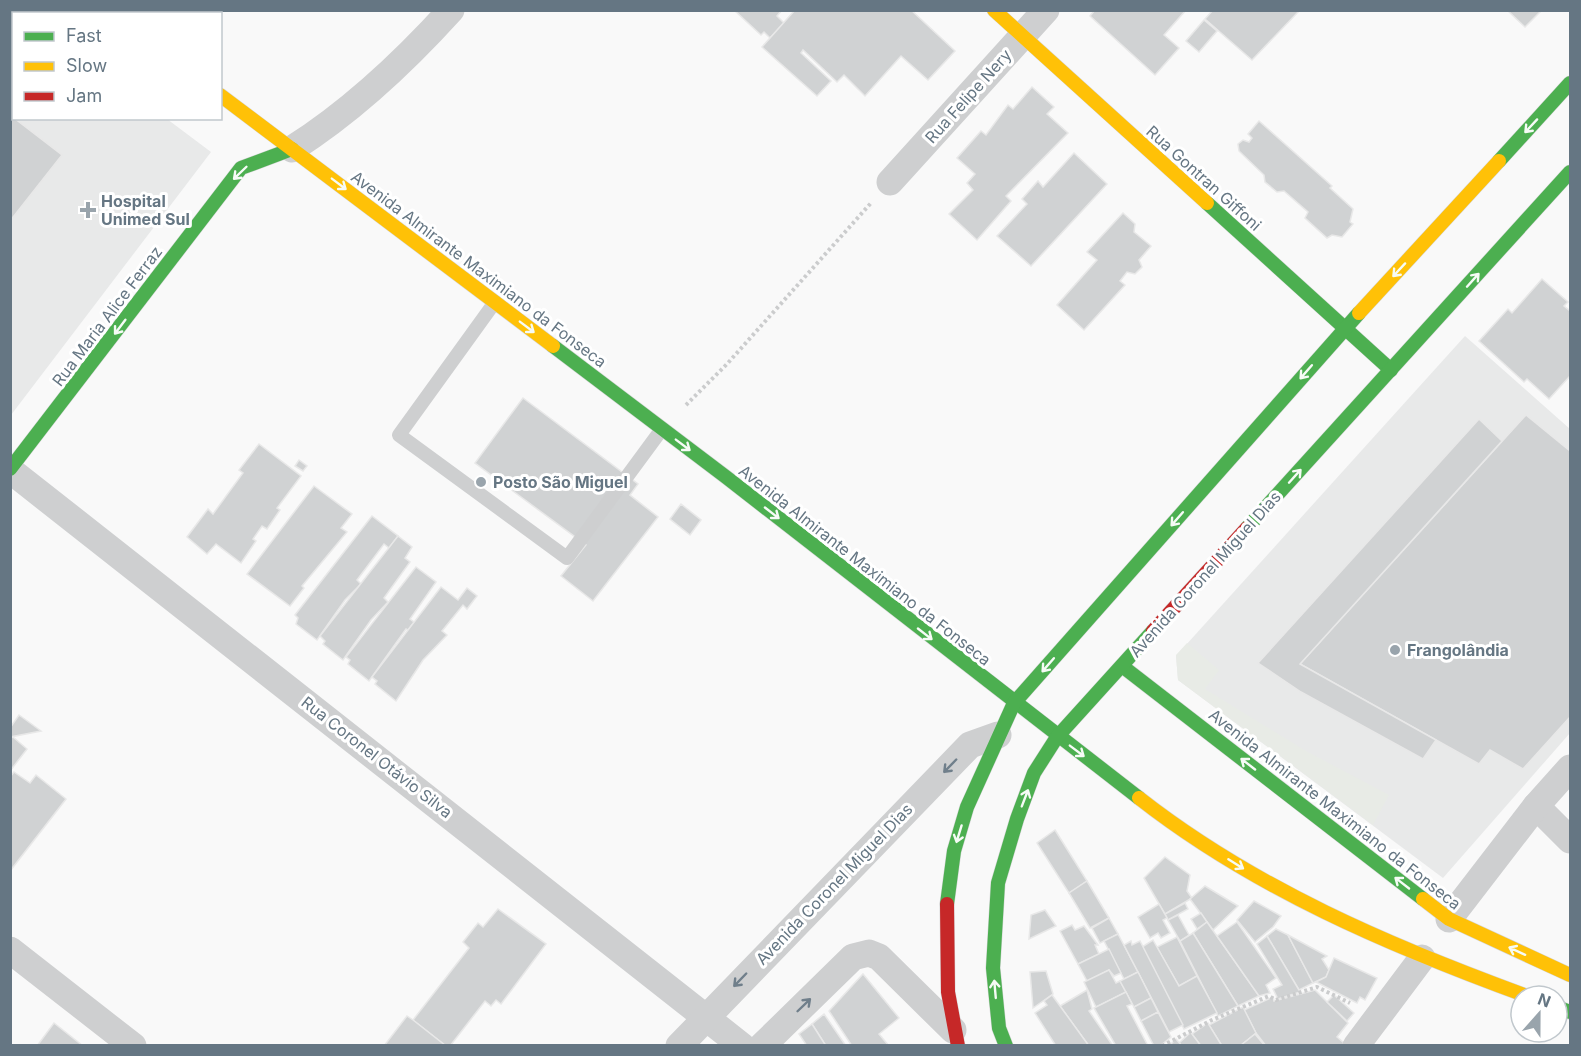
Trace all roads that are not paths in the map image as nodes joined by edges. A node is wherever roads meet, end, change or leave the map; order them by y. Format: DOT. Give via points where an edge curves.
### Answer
graph roads {
  1 [pos="451,10"];
  2 [pos="994,10"];
  3 [pos="1046,10"];
  4 [pos="1023,36"];
  5 [pos="1570,83"];
  6 [pos="222,96"];
  7 [pos="292,149"];
  8 [pos="1570,172"];
  9 [pos="890,182"];
  10 [pos="495,302"];
  11 [pos="1345,329"];
  12 [pos="1391,370"];
  13 [pos="662,429"];
  14 [pos="10,469"];
  15 [pos="1122,666"];
  16 [pos="1014,703"];
  17 [pos="998,735"];
  18 [pos="1057,736"];
  19 [pos="1570,768"];
  20 [pos="1536,806"];
  21 [pos="1570,840"];
  22 [pos="1449,919"];
  23 [pos="10,950"];
  24 [pos="1422,958"];
  25 [pos="1570,975"];
  26 [pos="1509,989"];
  27 [pos="706,1016"];
  28 [pos="955,1038"];
  29 [pos="133,1046"];
  30 [pos="679,1046"];
  31 [pos="742,1046"];
  32 [pos="762,1046"];
  33 [pos="1006,1046"];
  34 [pos="1356,1046"];
  1 -- 7 [label="street" via="383,81"];
  2 -- 4 [label="main road, Rua Gontran Giffoni"];
  3 -- 4 [label="street, Rua Felipe Nery"];
  4 -- 9 [label="street, Rua Felipe Nery"];
  4 -- 11 [label="main road, Rua Gontran Giffoni"];
  5 -- 11 [label="main road, one-way"];
  6 -- 7 [label="main road, Avenida Almirante Maximiano da Fonseca"];
  7 -- 10 [label="main road, Avenida Almirante Maximiano da Fonseca, one-way"];
  7 -- 14 [label="main road, Rua Maria Alice Ferraz, one-way" via="241,168"];
  12 -- 8 [label="main road, Avenida Coronel Miguel Dias, one-way"];
  10 -- 13 [label="main road, Avenida Almirante Maximiano da Fonseca, one-way"];
  10 -- 13 [label="lane" via="399,435 567,558"];
  11 -- 12 [label="main road, Rua Gontran Giffoni"];
  11 -- 16 [label="main road, one-way"];
  15 -- 12 [label="main road, Avenida Coronel Miguel Dias, one-way"];
  13 -- 16 [label="main road, Avenida Almirante Maximiano da Fonseca, one-way"];
  14 -- 27 [label="street, Rua Coronel Otávio Silva"];
  15 -- 18 [label="main road, Avenida Coronel Miguel Dias"];
  22 -- 15 [label="main road, Avenida Almirante Maximiano da Fonseca, one-way"];
  16 -- 17 [label="main road"];
  16 -- 18 [label="main road, Avenida Almirante Maximiano da Fonseca"];
  17 -- 27 [label="street, Avenida Coronel Miguel Dias, one-way" via="970,745"];
  17 -- 28 [label="main road, one-way" via="970,801 949,874 946,966"];
  18 -- 24 [label="main road, Avenida Almirante Maximiano da Fonseca, one-way" via="1177,828 1259,878"];
  33 -- 18 [label="main road, Avenida Coronel Miguel Dias, one-way" via="999,1028 993,968 998,883 1034,773"];
  19 -- 20 [label="street"];
  20 -- 21 [label="street"];
  20 -- 22 [label="street"];
  25 -- 22 [label="main road, Avenida Almirante Maximiano da Fonseca, one-way"];
  23 -- 29 [label="street"];
  24 -- 26 [label="main road, Avenida Almirante Maximiano da Fonseca"];
  24 -- 34 [label="street"];
  27 -- 30 [label="street, Avenida Coronel Miguel Dias"];
  27 -- 31 [label="street, Rua Coronel Otávio Silva"];
  32 -- 28 [label="street, one-way" via="853,957 869,953 879,957"];
}
